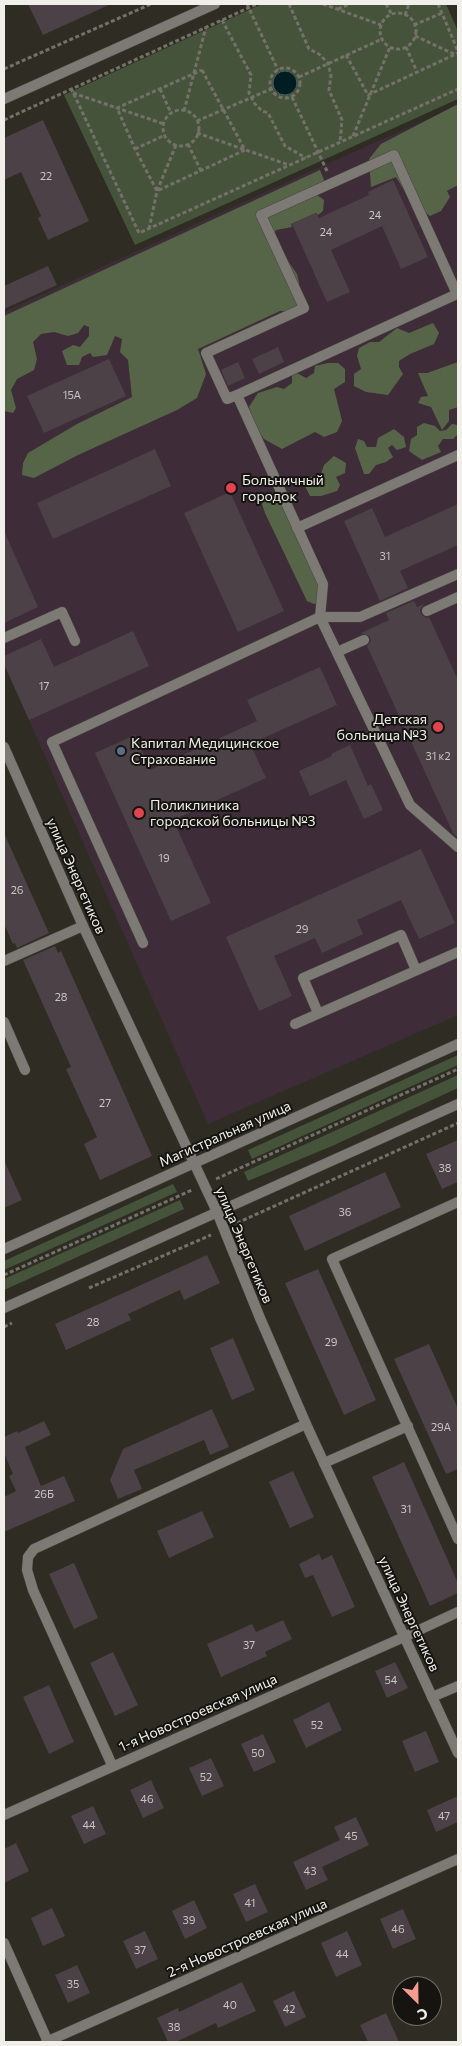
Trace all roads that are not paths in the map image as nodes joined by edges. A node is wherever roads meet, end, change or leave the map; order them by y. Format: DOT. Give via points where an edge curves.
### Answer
graph roads {
  1 [pos="215,4"];
  2 [pos="201,7"];
  3 [pos="4,99"];
  4 [pos="237,395"];
  5 [pos="458,455"];
  6 [pos="297,528"];
  7 [pos="458,574"];
  8 [pos="458,597"];
  9 [pos="427,611"];
  10 [pos="320,617"];
  11 [pos="4,638"];
  12 [pos="364,640"];
  13 [pos="75,641"];
  14 [pos="337,652"];
  15 [pos="4,747"];
  16 [pos="458,847"];
  17 [pos="83,926"];
  18 [pos="143,943"];
  19 [pos="458,952"];
  20 [pos="4,961"];
  21 [pos="416,970"];
  22 [pos="318,1014"];
  23 [pos="4,1022"];
  24 [pos="294,1024"];
  25 [pos="458,1044"];
  26 [pos="25,1070"];
  27 [pos="458,1104"];
  28 [pos="194,1164"];
  29 [pos="458,1202"];
  30 [pos="217,1212"];
  31 [pos="4,1249"];
  32 [pos="4,1308"];
  33 [pos="306,1424"];
  34 [pos="408,1426"];
  35 [pos="324,1464"];
  36 [pos="458,1539"];
  37 [pos="458,1612"];
  38 [pos="404,1637"];
  39 [pos="458,1686"];
  40 [pos="432,1697"];
  41 [pos="458,1753"];
  42 [pos="112,1765"];
  43 [pos="4,1815"];
  44 [pos="458,1859"];
  45 [pos="4,1943"];
  46 [pos="47,2042"];
  1 -- 2 [label="street"];
  2 -- 3 [label="street"];
  4 -- 4 [label="street" via="457,294 394,155 262,215 304,308 206,353 227,399"];
  4 -- 6 [label="street"];
  5 -- 6 [label="street"];
  6 -- 10 [label="street" via="322,584"];
  7 -- 10 [label="street" via="360,617"];
  8 -- 9 [label="street"];
  10 -- 14 [label="street"];
  10 -- 18 [label="street" via="52,742"];
  11 -- 13 [label="street" via="62,612"];
  12 -- 14 [label="street"];
  14 -- 16 [label="street" via="410,805"];
  15 -- 17 [label="street, улица Энергетиков"];
  17 -- 20 [label="street"];
  17 -- 28 [label="street, улица Энергетиков"];
  19 -- 21 [label="street"];
  21 -- 22 [label="street"];
  21 -- 22 [label="street" via="401,935 303,978"];
  22 -- 24 [label="street"];
  23 -- 26 [label="street"];
  25 -- 28 [label="street, Магистральная улица"];
  27 -- 30 [label="street"];
  28 -- 30 [label="street, улица Энергетиков"];
  28 -- 31 [label="street, Магистральная улица"];
  29 -- 34 [label="street" via="332,1259"];
  30 -- 32 [label="street"];
  30 -- 33 [label="street, улица Энергетиков"];
  33 -- 35 [label="street, улица Энергетиков"];
  33 -- 42 [label="street" via="34,1549 28,1557 27,1570 34,1590"];
  34 -- 35 [label="street"];
  34 -- 36 [label="street"];
  35 -- 38 [label="street, улица Энергетиков"];
  37 -- 38 [label="street, 1-я Новостроевская улица"];
  38 -- 40 [label="street, улица Энергетиков"];
  38 -- 42 [label="street, 1-я Новостроевская улица"];
  39 -- 40 [label="street"];
  40 -- 41 [label="street, улица Энергетиков"];
  42 -- 43 [label="street, 1-я Новостроевская улица"];
  44 -- 46 [label="street, 2-я Новостроевская улица"];
  45 -- 46 [label="street"];
}
